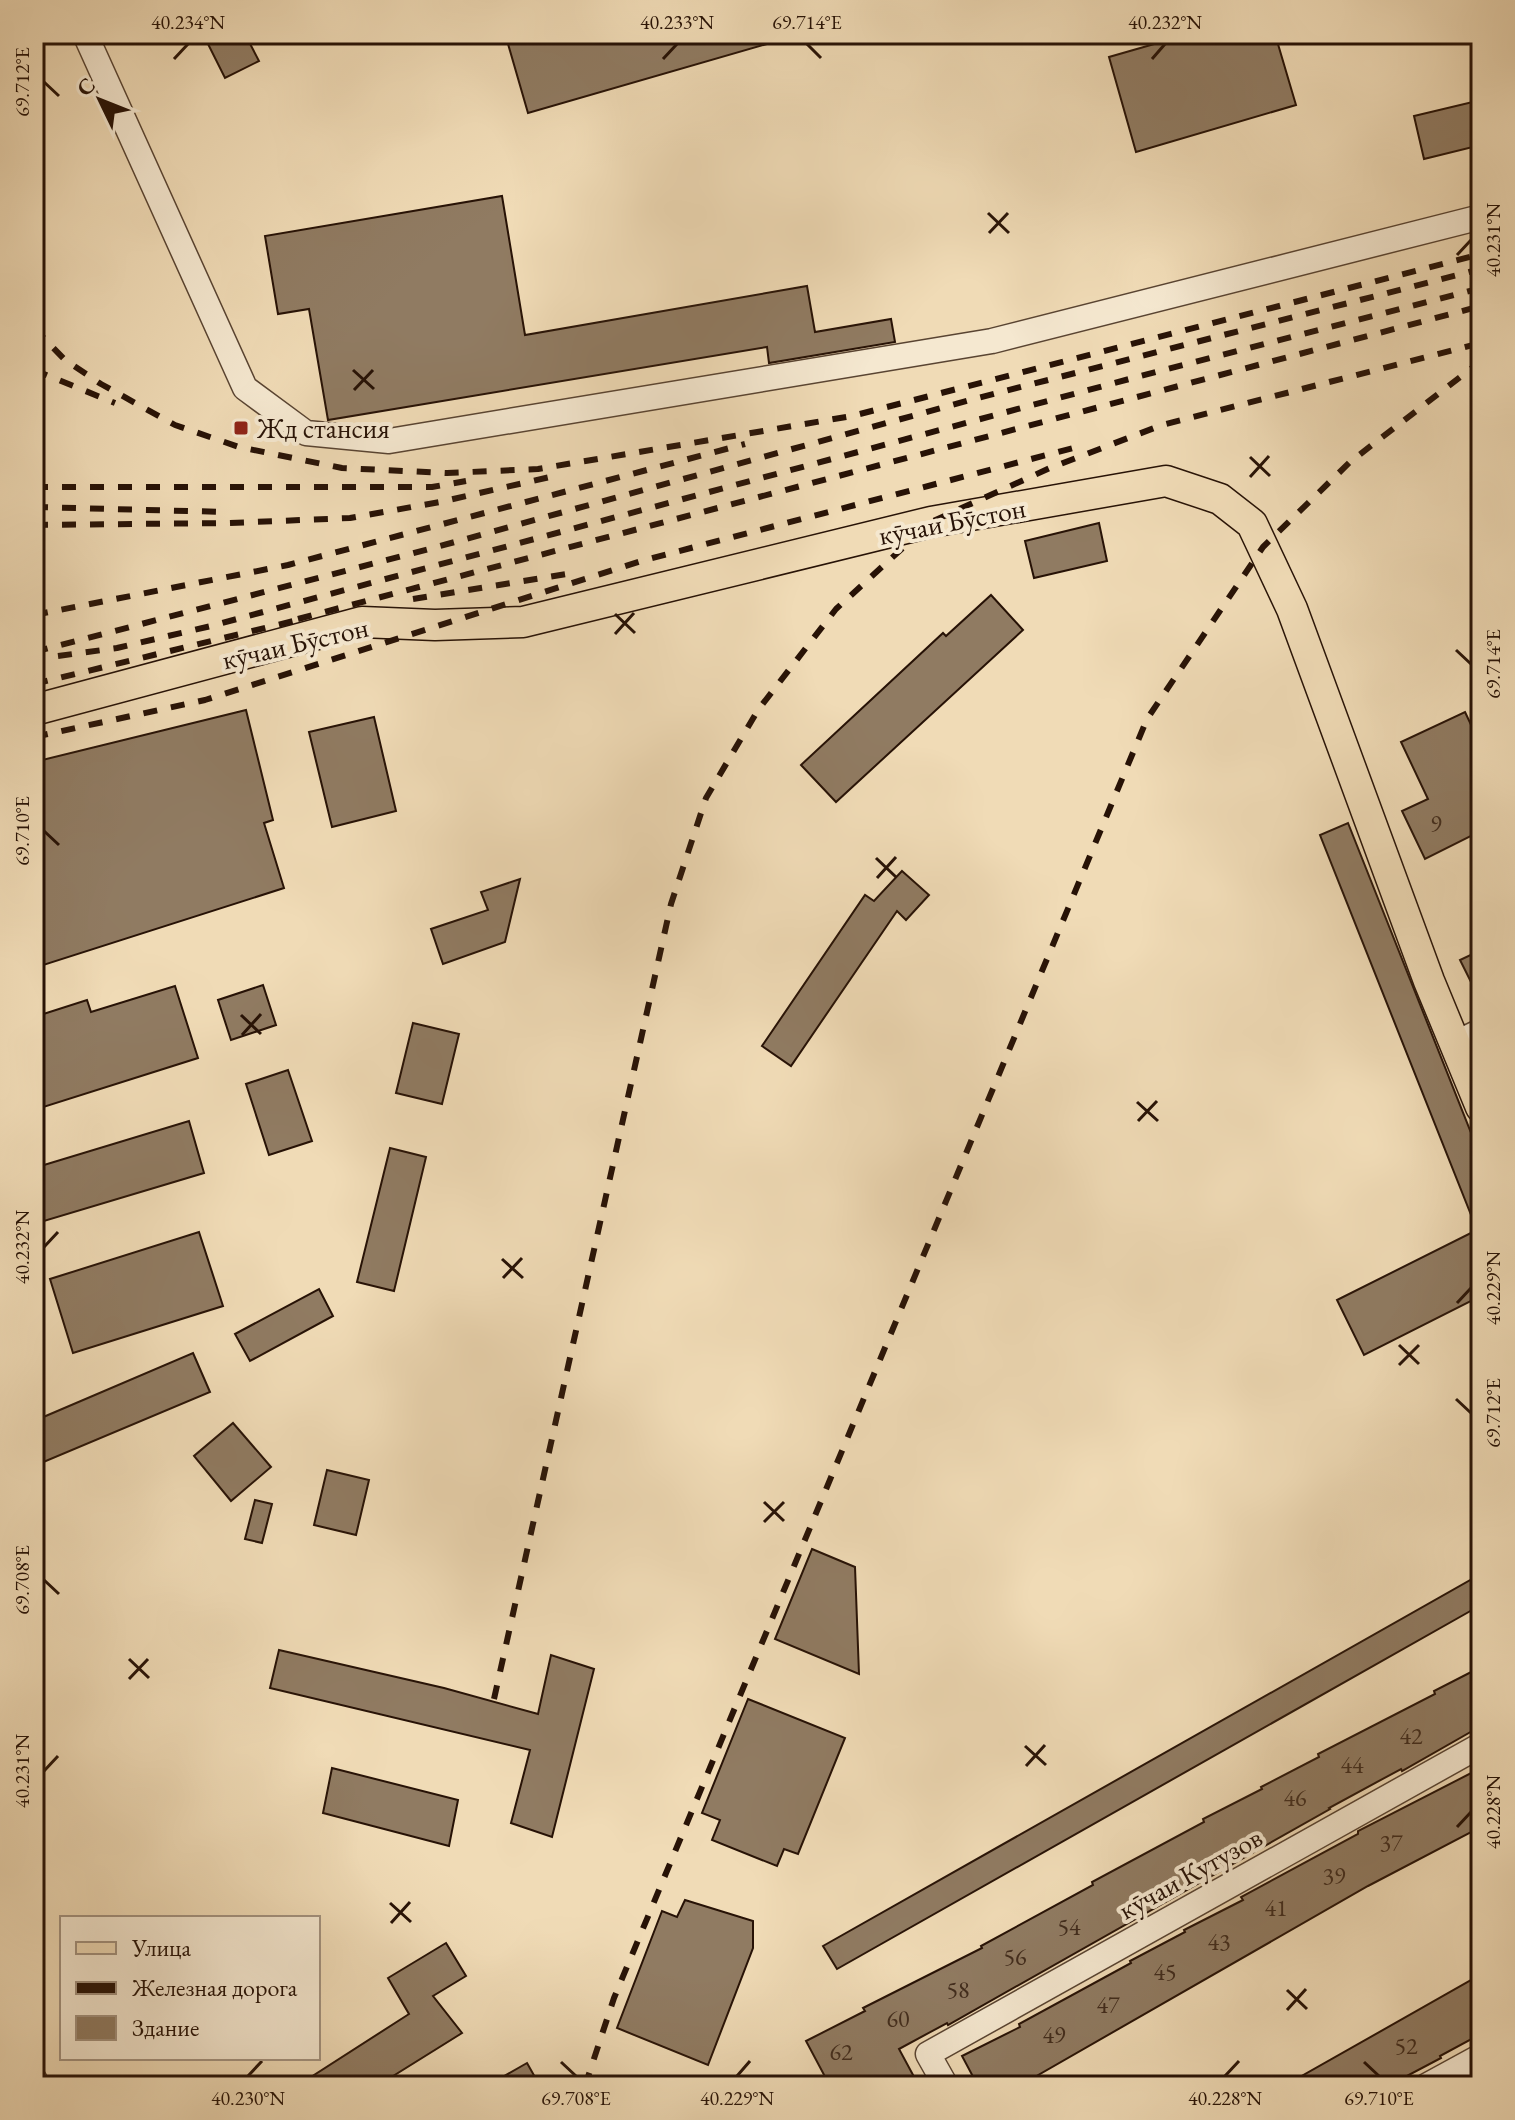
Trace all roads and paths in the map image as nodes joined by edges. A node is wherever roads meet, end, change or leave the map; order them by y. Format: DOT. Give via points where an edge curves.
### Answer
graph roads {
  1 [pos="85,34"];
  2 [pos="1481,217"];
  3 [pos="34,710"];
  4 [pos="1468,1037"];
  5 [pos="1481,1107"];
  6 [pos="1481,1745"];
  7 [pos="1481,2056"];
  8 [pos="34,2079"];
  9 [pos="38,2086"];
  10 [pos="946,2086"];
  11 [pos="1426,2086"];
  1 -- 2 [label="street" via="245,388 306,433 389,441 992,341"];
  3 -- 4 [label="main road, кӯчаи Бӯстон" via="362,622 523,622 931,522 1166,481 1220,499 1252,524 1292,609 1429,981"];
  4 -- 5 [label="main road, кӯчаи Бӯстон"];
  6 -- 10 [label="street, кӯчаи Кутузов" via="928,2054"];
  7 -- 11 [label="street"];
  8 -- 9 [label="street"];
}
